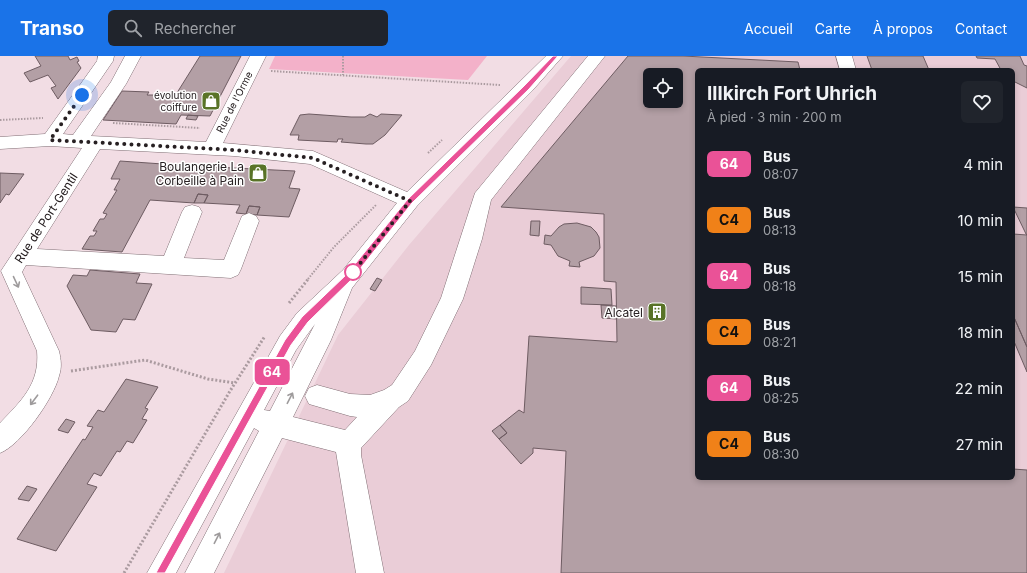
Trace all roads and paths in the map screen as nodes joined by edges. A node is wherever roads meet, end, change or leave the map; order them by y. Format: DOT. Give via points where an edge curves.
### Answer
graph roads {
  1 [pos="106,56"];
  2 [pos="133,56"];
  3 [pos="343,56"];
  4 [pos="556,56"];
  5 [pos="597,56"];
  6 [pos="844,56"];
  7 [pos="254,63"];
  8 [pos="847,68"];
  9 [pos="343,76"];
  10 [pos="502,85"];
  11 [pos="50,140"];
  12 [pos="86,142"];
  13 [pos="0,143"];
  14 [pos="211,149"];
  15 [pos="410,201"];
  16 [pos="192,212"];
  17 [pos="249,221"];
  18 [pos="22,256"];
  19 [pos="171,265"];
  20 [pos="343,284"];
  21 [pos="49,375"];
  22 [pos="235,382"];
  23 [pos="317,396"];
  24 [pos="391,399"];
  25 [pos="246,417"];
  26 [pos="277,424"];
  27 [pos="0,441"];
  28 [pos="349,443"];
  29 [pos="161,573"];
  30 [pos="199,573"];
  31 [pos="370,573"];
  1 -- 11 [label="street"];
  2 -- 12 [label="street, Rue de Port-Gentil"];
  3 -- 9 [label="path"];
  4 -- 15 [label="street"];
  5 -- 24 [label="street" via="482,198 452,299 423,358 400,393"];
  6 -- 8 [label="street"];
  7 -- 9 [label="path"];
  7 -- 14 [label="street, Rue de l'Orme"];
  9 -- 10 [label="path"];
  11 -- 12 [label="street"];
  11 -- 13 [label="street"];
  12 -- 14 [label="street"];
  12 -- 18 [label="street, Rue de Port-Gentil"];
  14 -- 15 [label="street" via="313,158"];
  15 -- 20 [label="street"];
  16 -- 19 [label="street"];
  17 -- 19 [label="street" via="231,269"];
  18 -- 19 [label="street"];
  18 -- 21 [label="street, Rue de Port-Gentil, one-way" via="11,271 48,351 52,363"];
  20 -- 25 [label="street" via="301,325"];
  26 -- 20 [label="street, one-way" via="320,340"];
  21 -- 22 [label="path" via="145,360 208,379"];
  21 -- 27 [label="street, Rue de Port-Gentil, one-way" via="35,401"];
  23 -- 24 [label="street" via="350,405 374,405"];
  24 -- 28 [label="street"];
  25 -- 26 [label="street"];
  25 -- 29 [label="street"];
  26 -- 28 [label="street"];
  30 -- 26 [label="street, one-way"];
  28 -- 31 [label="street" via="348,455"];
}
